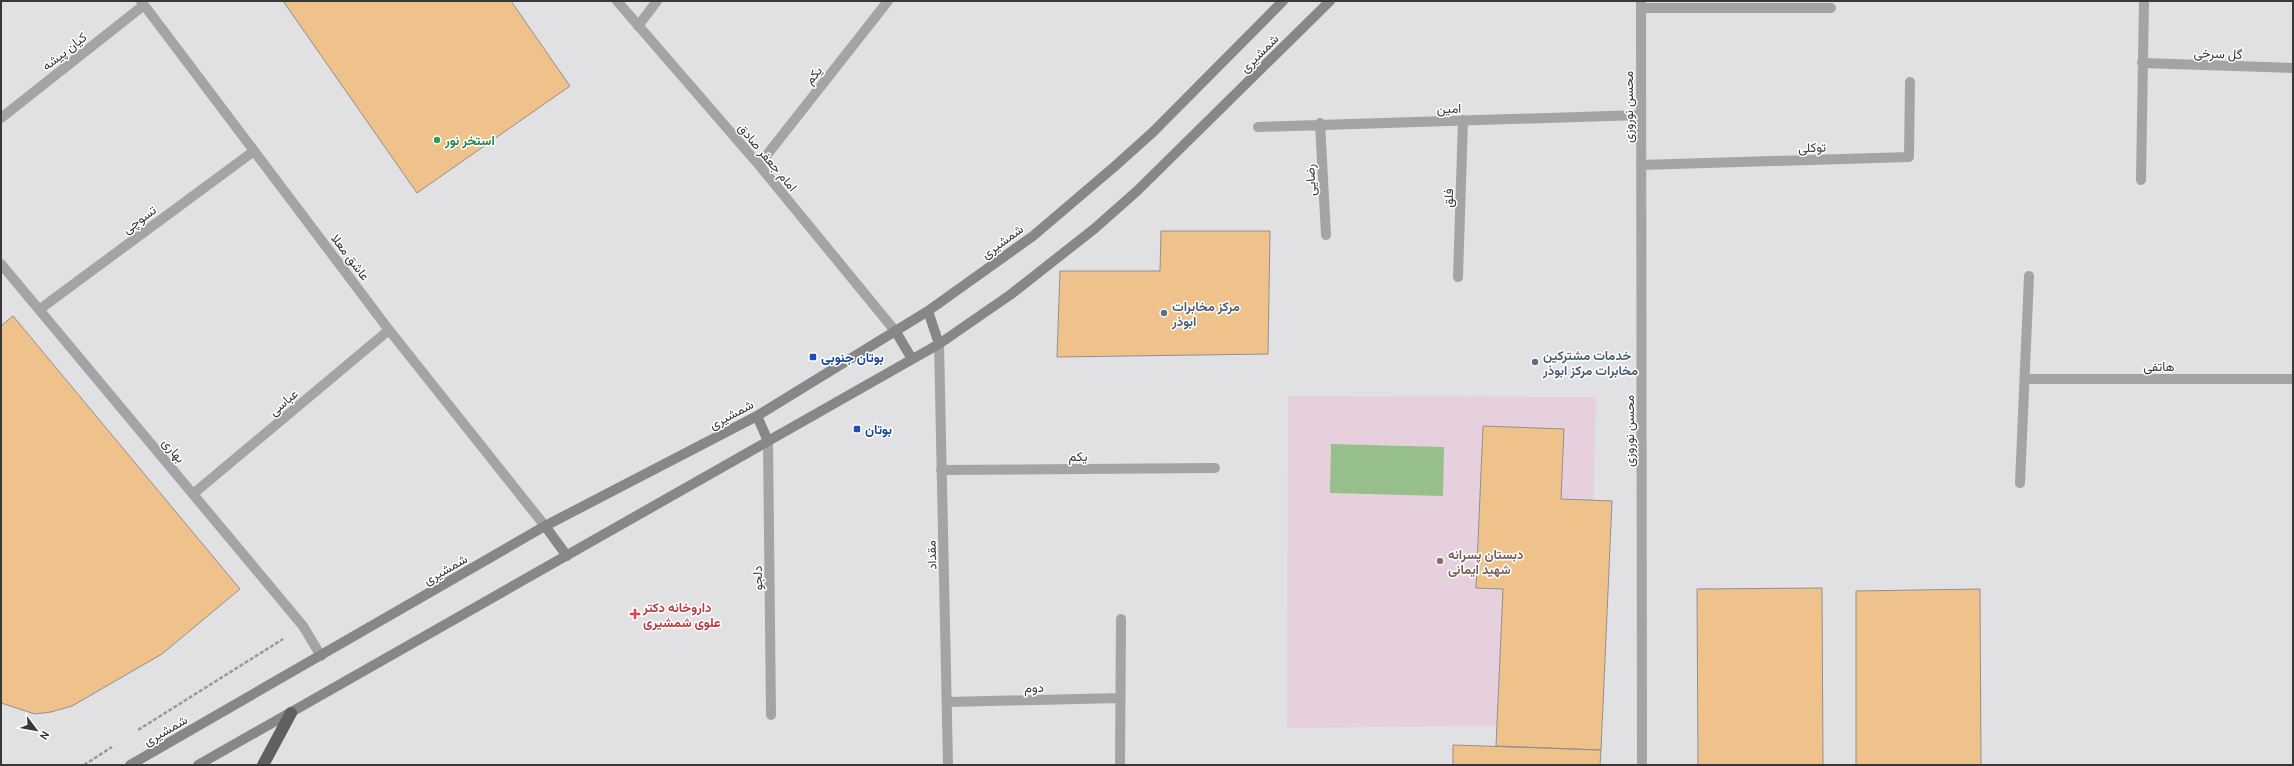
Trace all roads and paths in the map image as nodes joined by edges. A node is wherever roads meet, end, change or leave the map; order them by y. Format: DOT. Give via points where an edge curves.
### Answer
graph roads {
  1 [pos="617,1"];
  2 [pos="657,1"];
  3 [pos="888,1"];
  4 [pos="1283,1"];
  5 [pos="1330,1"];
  6 [pos="2144,1"];
  7 [pos="142,3"];
  8 [pos="1641,5"];
  9 [pos="1831,8"];
  10 [pos="638,26"];
  11 [pos="2142,63"];
  12 [pos="2293,68"];
  13 [pos="1910,82"];
  14 [pos="1641,115"];
  15 [pos="1,118"];
  16 [pos="1463,120"];
  17 [pos="1320,123"];
  18 [pos="1258,126"];
  19 [pos="254,151"];
  20 [pos="759,165"];
  21 [pos="1641,165"];
  22 [pos="2141,180"];
  23 [pos="1326,234"];
  24 [pos="1,264"];
  25 [pos="2029,276"];
  26 [pos="1458,277"];
  27 [pos="40,309"];
  28 [pos="928,311"];
  29 [pos="390,330"];
  30 [pos="896,332"];
  31 [pos="939,344"];
  32 [pos="912,359"];
  33 [pos="2026,379"];
  34 [pos="2293,379"];
  35 [pos="757,416"];
  36 [pos="768,441"];
  37 [pos="1215,468"];
  38 [pos="941,470"];
  39 [pos="2020,483"];
  40 [pos="193,494"];
  41 [pos="545,526"];
  42 [pos="567,556"];
  43 [pos="1121,620"];
  44 [pos="303,626"];
  45 [pos="321,656"];
  46 [pos="1120,698"];
  47 [pos="948,702"];
  48 [pos="291,713"];
  49 [pos="771,715"];
  50 [pos="137,731"];
  51 [pos="117,744"];
  52 [pos="84,765"];
  53 [pos="130,765"];
  54 [pos="198,765"];
  55 [pos="263,765"];
  56 [pos="948,765"];
  57 [pos="1120,765"];
  58 [pos="1642,765"];
  1 -- 10 [label="street, امام جعفر صادق"];
  2 -- 10 [label="street"];
  3 -- 20 [label="street, یکم"];
  4 -- 28 [label="main road, شمشیری" via="1153,132 1114,167 1033,236"];
  5 -- 31 [label="main road, شمشیری" via="1138,191 1010,295"];
  6 -- 11 [label="street"];
  7 -- 15 [label="street, کیان پیشه"];
  7 -- 19 [label="street, عاشق معلا"];
  8 -- 9 [label="street"];
  8 -- 14 [label="street, محسن نوروزی"];
  10 -- 20 [label="street, امام جعفر صادق"];
  11 -- 12 [label="street, گل سرخی"];
  11 -- 22 [label="street"];
  13 -- 21 [label="street, توکلی" via="1909,157"];
  14 -- 16 [label="street, امین"];
  14 -- 21 [label="street, محسن نوروزی"];
  16 -- 17 [label="street, امین"];
  16 -- 26 [label="street, فلق"];
  17 -- 18 [label="street, امین"];
  17 -- 23 [label="street, رضایی"];
  19 -- 27 [label="street, تسوچی"];
  19 -- 29 [label="street, عاشق معلا"];
  20 -- 30 [label="street, امام جعفر صادق"];
  21 -- 58 [label="street, محسن نوروزی"];
  24 -- 27 [label="street, بهاری"];
  25 -- 33 [label="street"];
  27 -- 40 [label="street, بهاری"];
  28 -- 30 [label="main road, شمشیری"];
  28 -- 31 [label="main road"];
  29 -- 40 [label="street, عباسی"];
  29 -- 41 [label="street, عاشق معلا"];
  30 -- 32 [label="main road"];
  30 -- 35 [label="main road, شمشیری"];
  31 -- 32 [label="main road, شمشیری"];
  31 -- 38 [label="street, مقداد"];
  32 -- 36 [label="main road, شمشیری"];
  33 -- 34 [label="street, هاتفی"];
  33 -- 39 [label="street"];
  35 -- 36 [label="main road"];
  35 -- 41 [label="main road, شمشیری"];
  36 -- 42 [label="main road, شمشیری"];
  36 -- 49 [label="street, دلجو"];
  37 -- 38 [label="street, یکم"];
  38 -- 47 [label="street, مقداد"];
  40 -- 44 [label="street, بهاری"];
  41 -- 42 [label="main road"];
  41 -- 45 [label="main road, شمشیری"];
  42 -- 48 [label="main road, شمشیری"];
  43 -- 46 [label="street"];
  44 -- 45 [label="street, بهاری"];
  44 -- 50 [label="path"];
  45 -- 53 [label="main road, شمشیری"];
  46 -- 47 [label="street, دوم"];
  46 -- 57 [label="street"];
  47 -- 56 [label="street, مقداد"];
  48 -- 54 [label="main road, شمشیری"];
  48 -- 55 [label="highway"];
  51 -- 52 [label="path"];
}
